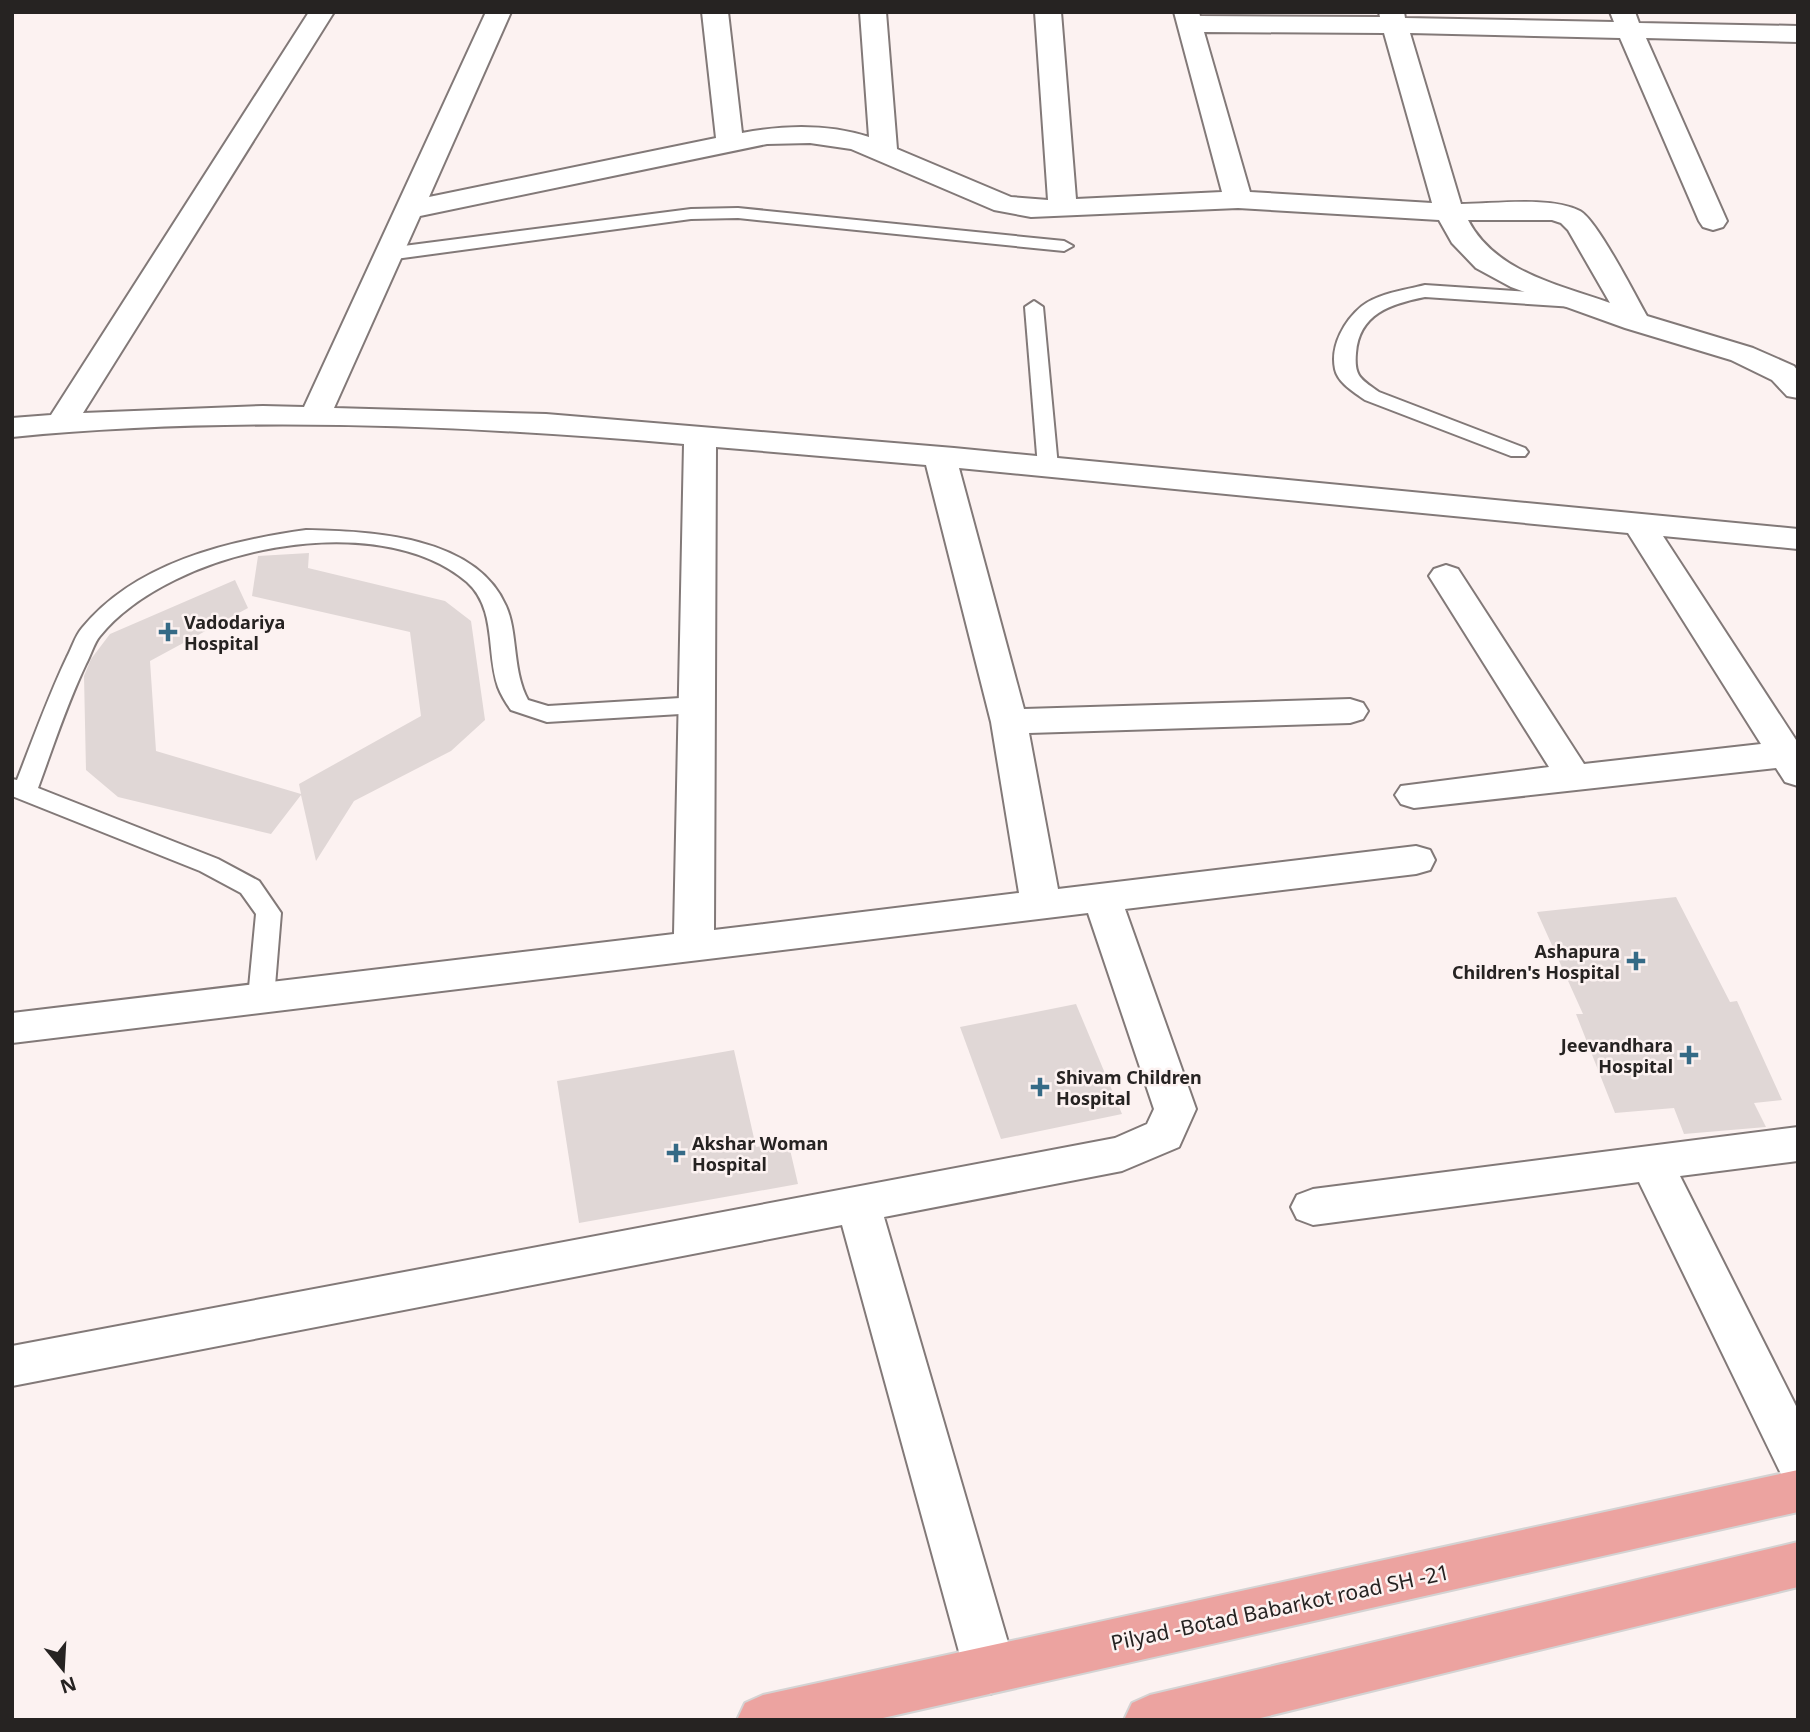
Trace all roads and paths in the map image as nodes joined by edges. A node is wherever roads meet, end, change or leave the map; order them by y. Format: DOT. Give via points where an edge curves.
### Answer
graph roads {
  1 [pos="322,12"];
  2 [pos="499,12"];
  3 [pos="715,12"];
  4 [pos="873,12"];
  5 [pos="1048,12"];
  6 [pos="1188,18"];
  7 [pos="1393,19"];
  8 [pos="1626,21"];
  9 [pos="1798,34"];
  10 [pos="730,143"];
  11 [pos="884,154"];
  12 [pos="1238,200"];
  13 [pos="1063,209"];
  14 [pos="408,210"];
  15 [pos="1449,212"];
  16 [pos="1713,221"];
  17 [pos="1064,246"];
  18 [pos="388,254"];
  19 [pos="1574,301"];
  20 [pos="1034,307"];
  21 [pos="1636,322"];
  22 [pos="1793,378"];
  23 [pos="315,416"];
  24 [pos="61,423"];
  25 [pos="12,428"];
  26 [pos="700,438"];
  27 [pos="1518,452"];
  28 [pos="940,457"];
  29 [pos="1048,467"];
  30 [pos="1639,524"];
  31 [pos="1798,539"];
  32 [pos="1446,576"];
  33 [pos="697,705"];
  34 [pos="1350,711"];
  35 [pos="1009,722"];
  36 [pos="1792,764"];
  37 [pos="1574,777"];
  38 [pos="19,790"];
  39 [pos="1414,795"];
  40 [pos="1416,860"];
  41 [pos="1102,898"];
  42 [pos="1041,905"];
  43 [pos="694,946"];
  44 [pos="261,998"];
  45 [pos="12,1028"];
  46 [pos="1798,1144"];
  47 [pos="1652,1163"];
  48 [pos="858,1204"];
  49 [pos="1313,1207"];
  50 [pos="12,1366"];
  51 [pos="1798,1459"];
  52 [pos="1798,1491"];
  53 [pos="1793,1573"];
  54 [pos="990,1670"];
  55 [pos="763,1720"];
  56 [pos="1150,1720"];
  1 -- 24 [label="street"];
  2 -- 14 [label="street"];
  3 -- 10 [label="street"];
  4 -- 11 [label="street"];
  5 -- 13 [label="street"];
  6 -- 7 [label="street"];
  6 -- 12 [label="street"];
  7 -- 8 [label="street"];
  7 -- 15 [label="street"];
  8 -- 9 [label="street"];
  8 -- 16 [label="street"];
  10 -- 11 [label="street" via="810,135 856,142"];
  10 -- 14 [label="street"];
  11 -- 13 [label="street" via="1004,204"];
  12 -- 13 [label="street"];
  12 -- 15 [label="street"];
  14 -- 18 [label="street"];
  15 -- 19 [label="street" via="1462,237 1486,262"];
  15 -- 21 [label="street" via="1553,212 1571,217"];
  17 -- 18 [label="lane" via="726,213 643,218"];
  18 -- 23 [label="street"];
  19 -- 21 [label="street"];
  19 -- 27 [label="lane" via="1425,291 1370,309 1348,333 1345,369 1354,383 1372,396"];
  20 -- 29 [label="lane"];
  21 -- 22 [label="street" via="1742,354"];
  23 -- 24 [label="street"];
  23 -- 26 [label="street" via="546,423"];
  24 -- 25 [label="street"];
  26 -- 28 [label="street"];
  26 -- 33 [label="street"];
  28 -- 29 [label="street"];
  28 -- 35 [label="street"];
  29 -- 30 [label="street"];
  30 -- 31 [label="street"];
  30 -- 36 [label="street"];
  32 -- 37 [label="street"];
  33 -- 38 [label="lane" via="547,714 519,705 509,686 496,607 475,578 445,559 407,545 359,537 306,536 246,545 201,559 130,596 90,633"];
  33 -- 43 [label="street"];
  34 -- 35 [label="street"];
  35 -- 42 [label="street"];
  36 -- 37 [label="street"];
  37 -- 39 [label="street"];
  38 -- 44 [label="lane" via="209,865 250,887 269,913"];
  40 -- 41 [label="street"];
  41 -- 42 [label="street"];
  41 -- 48 [label="street" via="1175,1110 1164,1135 1122,1154"];
  42 -- 43 [label="street"];
  43 -- 44 [label="street"];
  44 -- 45 [label="street"];
  46 -- 47 [label="street"];
  47 -- 49 [label="street"];
  47 -- 51 [label="street"];
  48 -- 50 [label="street"];
  48 -- 54 [label="street"];
  52 -- 54 [label="main road, Pilyad -Botad Babarkot road SH -21"];
  53 -- 56 [label="main road"];
  54 -- 55 [label="main road, Pilyad -Botad Babarkot road SH -21"];
}
